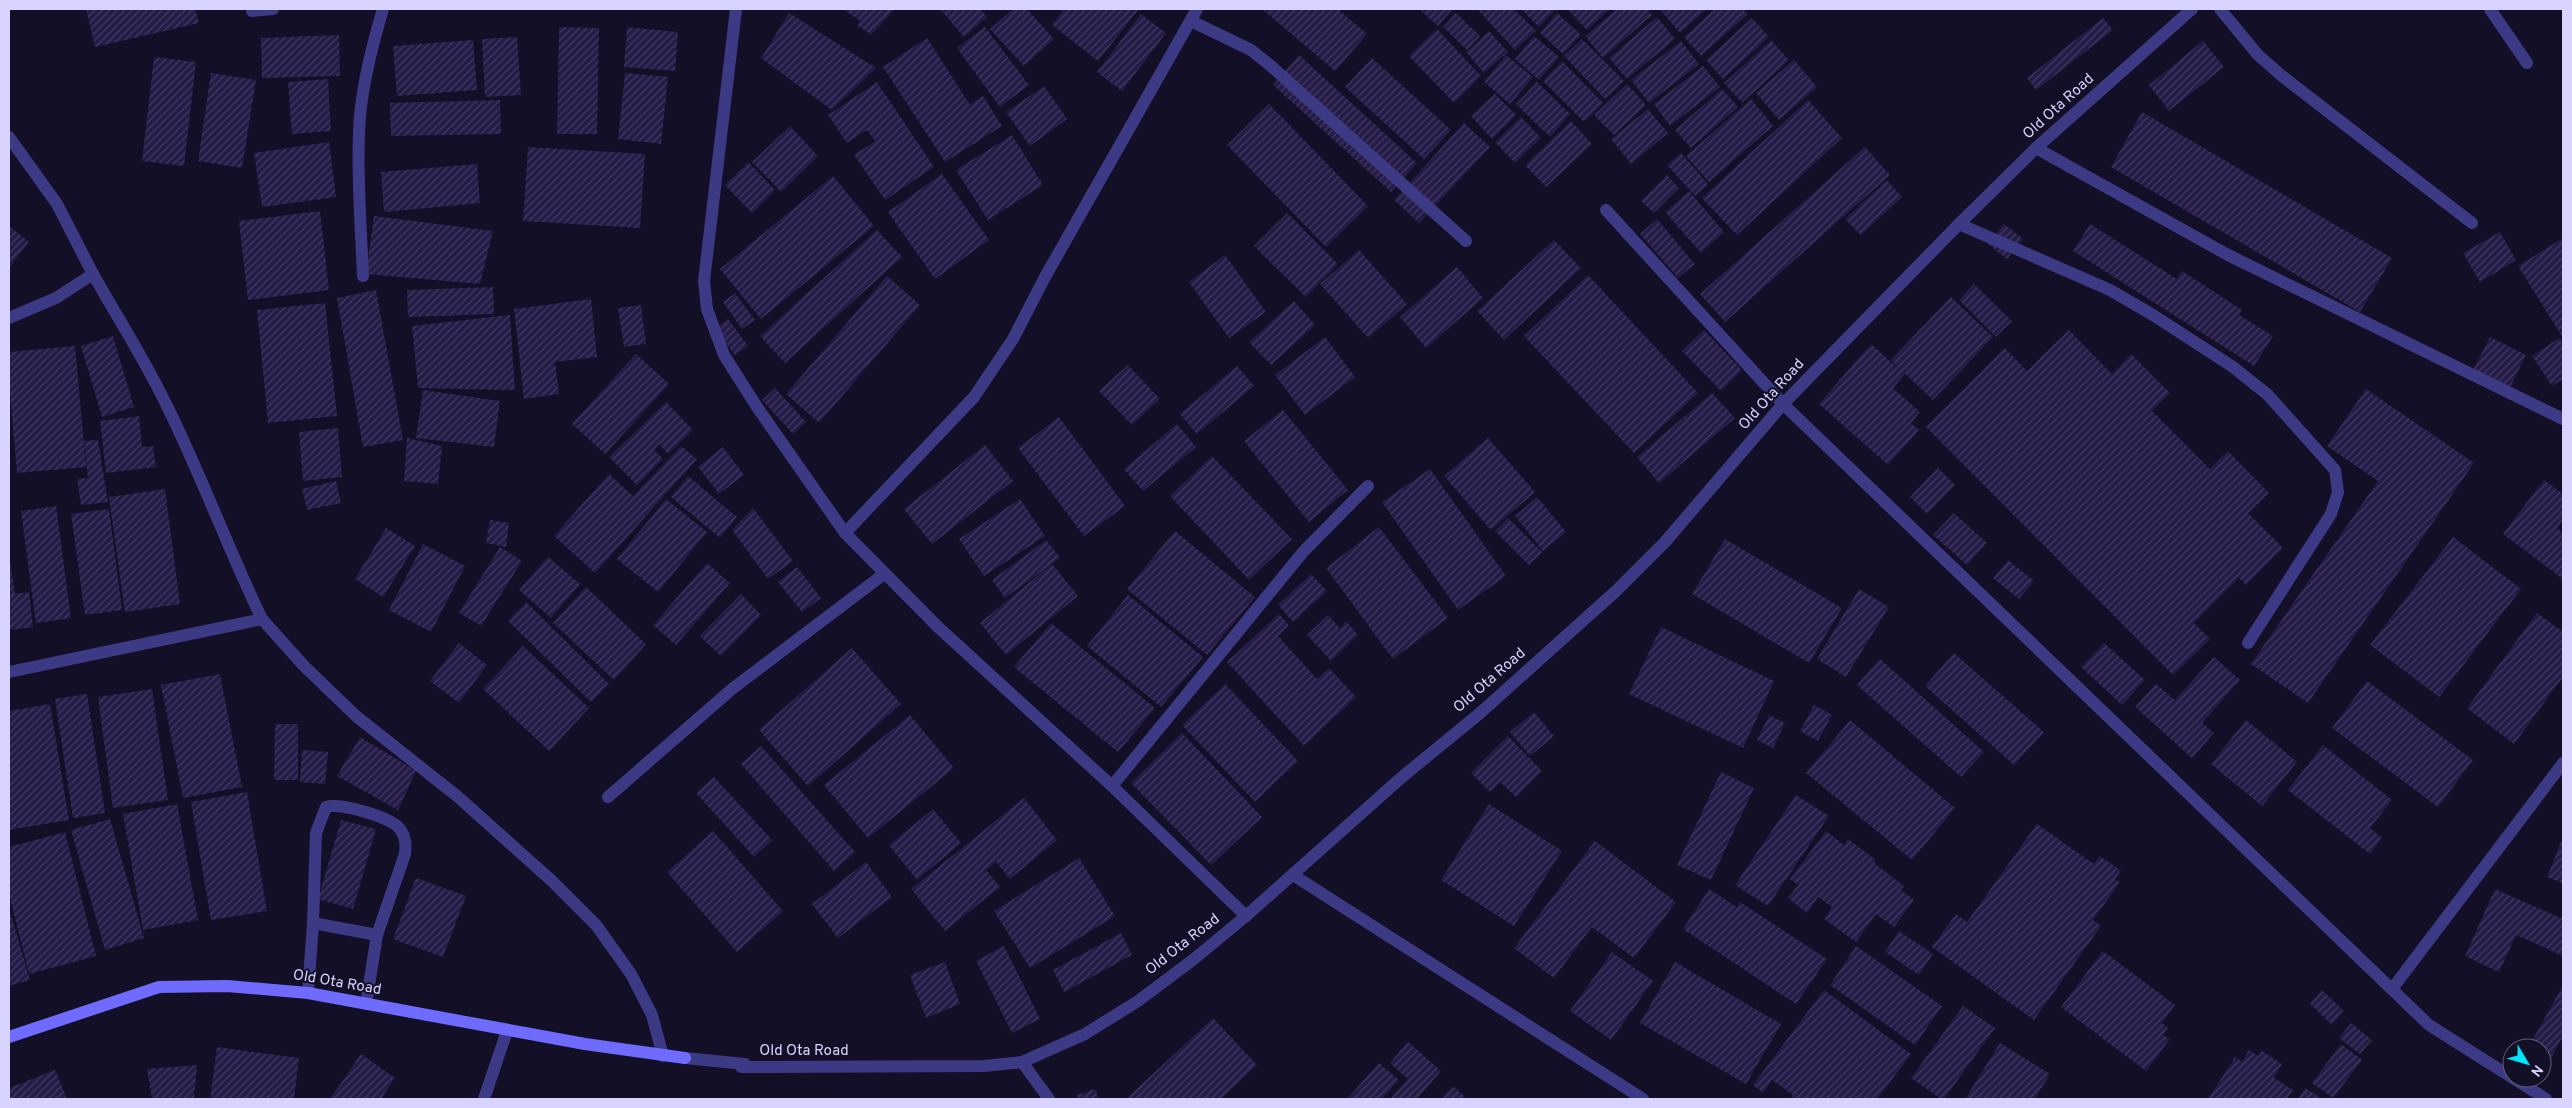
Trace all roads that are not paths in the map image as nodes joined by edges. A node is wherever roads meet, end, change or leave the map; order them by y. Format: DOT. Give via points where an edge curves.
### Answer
graph roads {
  1 [pos="273,9"];
  2 [pos="384,9"];
  3 [pos="736,9"];
  4 [pos="1197,9"];
  5 [pos="2192,9"];
  6 [pos="2220,9"];
  7 [pos="2490,9"];
  8 [pos="252,11"];
  9 [pos="1191,20"];
  10 [pos="2528,63"];
  11 [pos="9,137"];
  12 [pos="2036,148"];
  13 [pos="1606,210"];
  14 [pos="2472,223"];
  15 [pos="1959,224"];
  16 [pos="1466,241"];
  17 [pos="93,274"];
  18 [pos="363,276"];
  19 [pos="9,318"];
  20 [pos="1783,404"];
  21 [pos="2563,419"];
  22 [pos="1368,486"];
  23 [pos="845,534"];
  24 [pos="884,574"];
  25 [pos="262,619"];
  26 [pos="2248,643"];
  27 [pos="9,672"];
  28 [pos="2563,763"];
  29 [pos="1112,786"];
  30 [pos="608,797"];
  31 [pos="1293,875"];
  32 [pos="1246,916"];
  33 [pos="313,923"];
  34 [pos="377,935"];
  35 [pos="2392,989"];
  36 [pos="308,993"];
  37 [pos="366,1004"];
  38 [pos="507,1031"];
  39 [pos="9,1037"];
  40 [pos="663,1056"];
  41 [pos="1022,1062"];
  42 [pos="484,1099"];
  43 [pos="1049,1099"];
  44 [pos="1644,1099"];
  45 [pos="2546,1099"];
  1 -- 8 [label="street"];
  2 -- 18 [label="street" via="371,49 359,129"];
  3 -- 23 [label="street" via="707,249 704,281 707,308 724,355"];
  4 -- 9 [label="street"];
  5 -- 12 [label="street, Old Ota Road"];
  6 -- 14 [label="street" via="2258,55 2282,76"];
  7 -- 10 [label="street"];
  9 -- 16 [label="street" via="1251,50 1271,66"];
  9 -- 23 [label="street" via="1013,339 974,397"];
  11 -- 17 [label="street" via="57,204"];
  12 -- 15 [label="street, Old Ota Road"];
  12 -- 21 [label="street" via="2228,254"];
  13 -- 20 [label="street"];
  15 -- 20 [label="street, Old Ota Road"];
  15 -- 26 [label="street" via="2110,290 2192,339 2268,395 2335,470 2338,492 2331,514"];
  17 -- 19 [label="street" via="56,298"];
  17 -- 25 [label="street" via="164,399"];
  20 -- 31 [label="street, Old Ota Road" via="1671,535 1616,591"];
  20 -- 35 [label="street"];
  22 -- 29 [label="street" via="1303,552"];
  23 -- 24 [label="street"];
  24 -- 29 [label="street"];
  24 -- 30 [label="street" via="732,689"];
  25 -- 27 [label="street"];
  25 -- 40 [label="street" via="304,666 356,716 457,796 596,924 636,982 652,1015"];
  28 -- 35 [label="street"];
  29 -- 32 [label="street"];
  31 -- 32 [label="street, Old Ota Road"];
  31 -- 44 [label="street"];
  32 -- 41 [label="street, Old Ota Road" via="1138,1000 1085,1034"];
  33 -- 34 [label="street"];
  33 -- 34 [label="street" via="318,823 326,807 347,807 389,820 405,836 405,854"];
  33 -- 36 [label="street"];
  34 -- 37 [label="street"];
  35 -- 45 [label="street" via="2429,1025"];
  36 -- 37 [label="street, Old Ota Road"];
  36 -- 39 [label="street, Old Ota Road" via="227,986 159,987"];
  37 -- 38 [label="street, Old Ota Road"];
  38 -- 40 [label="street, Old Ota Road"];
  38 -- 42 [label="street"];
  40 -- 41 [label="street, Old Ota Road" via="745,1064 741,1067 984,1066"];
  41 -- 43 [label="street"];
}
